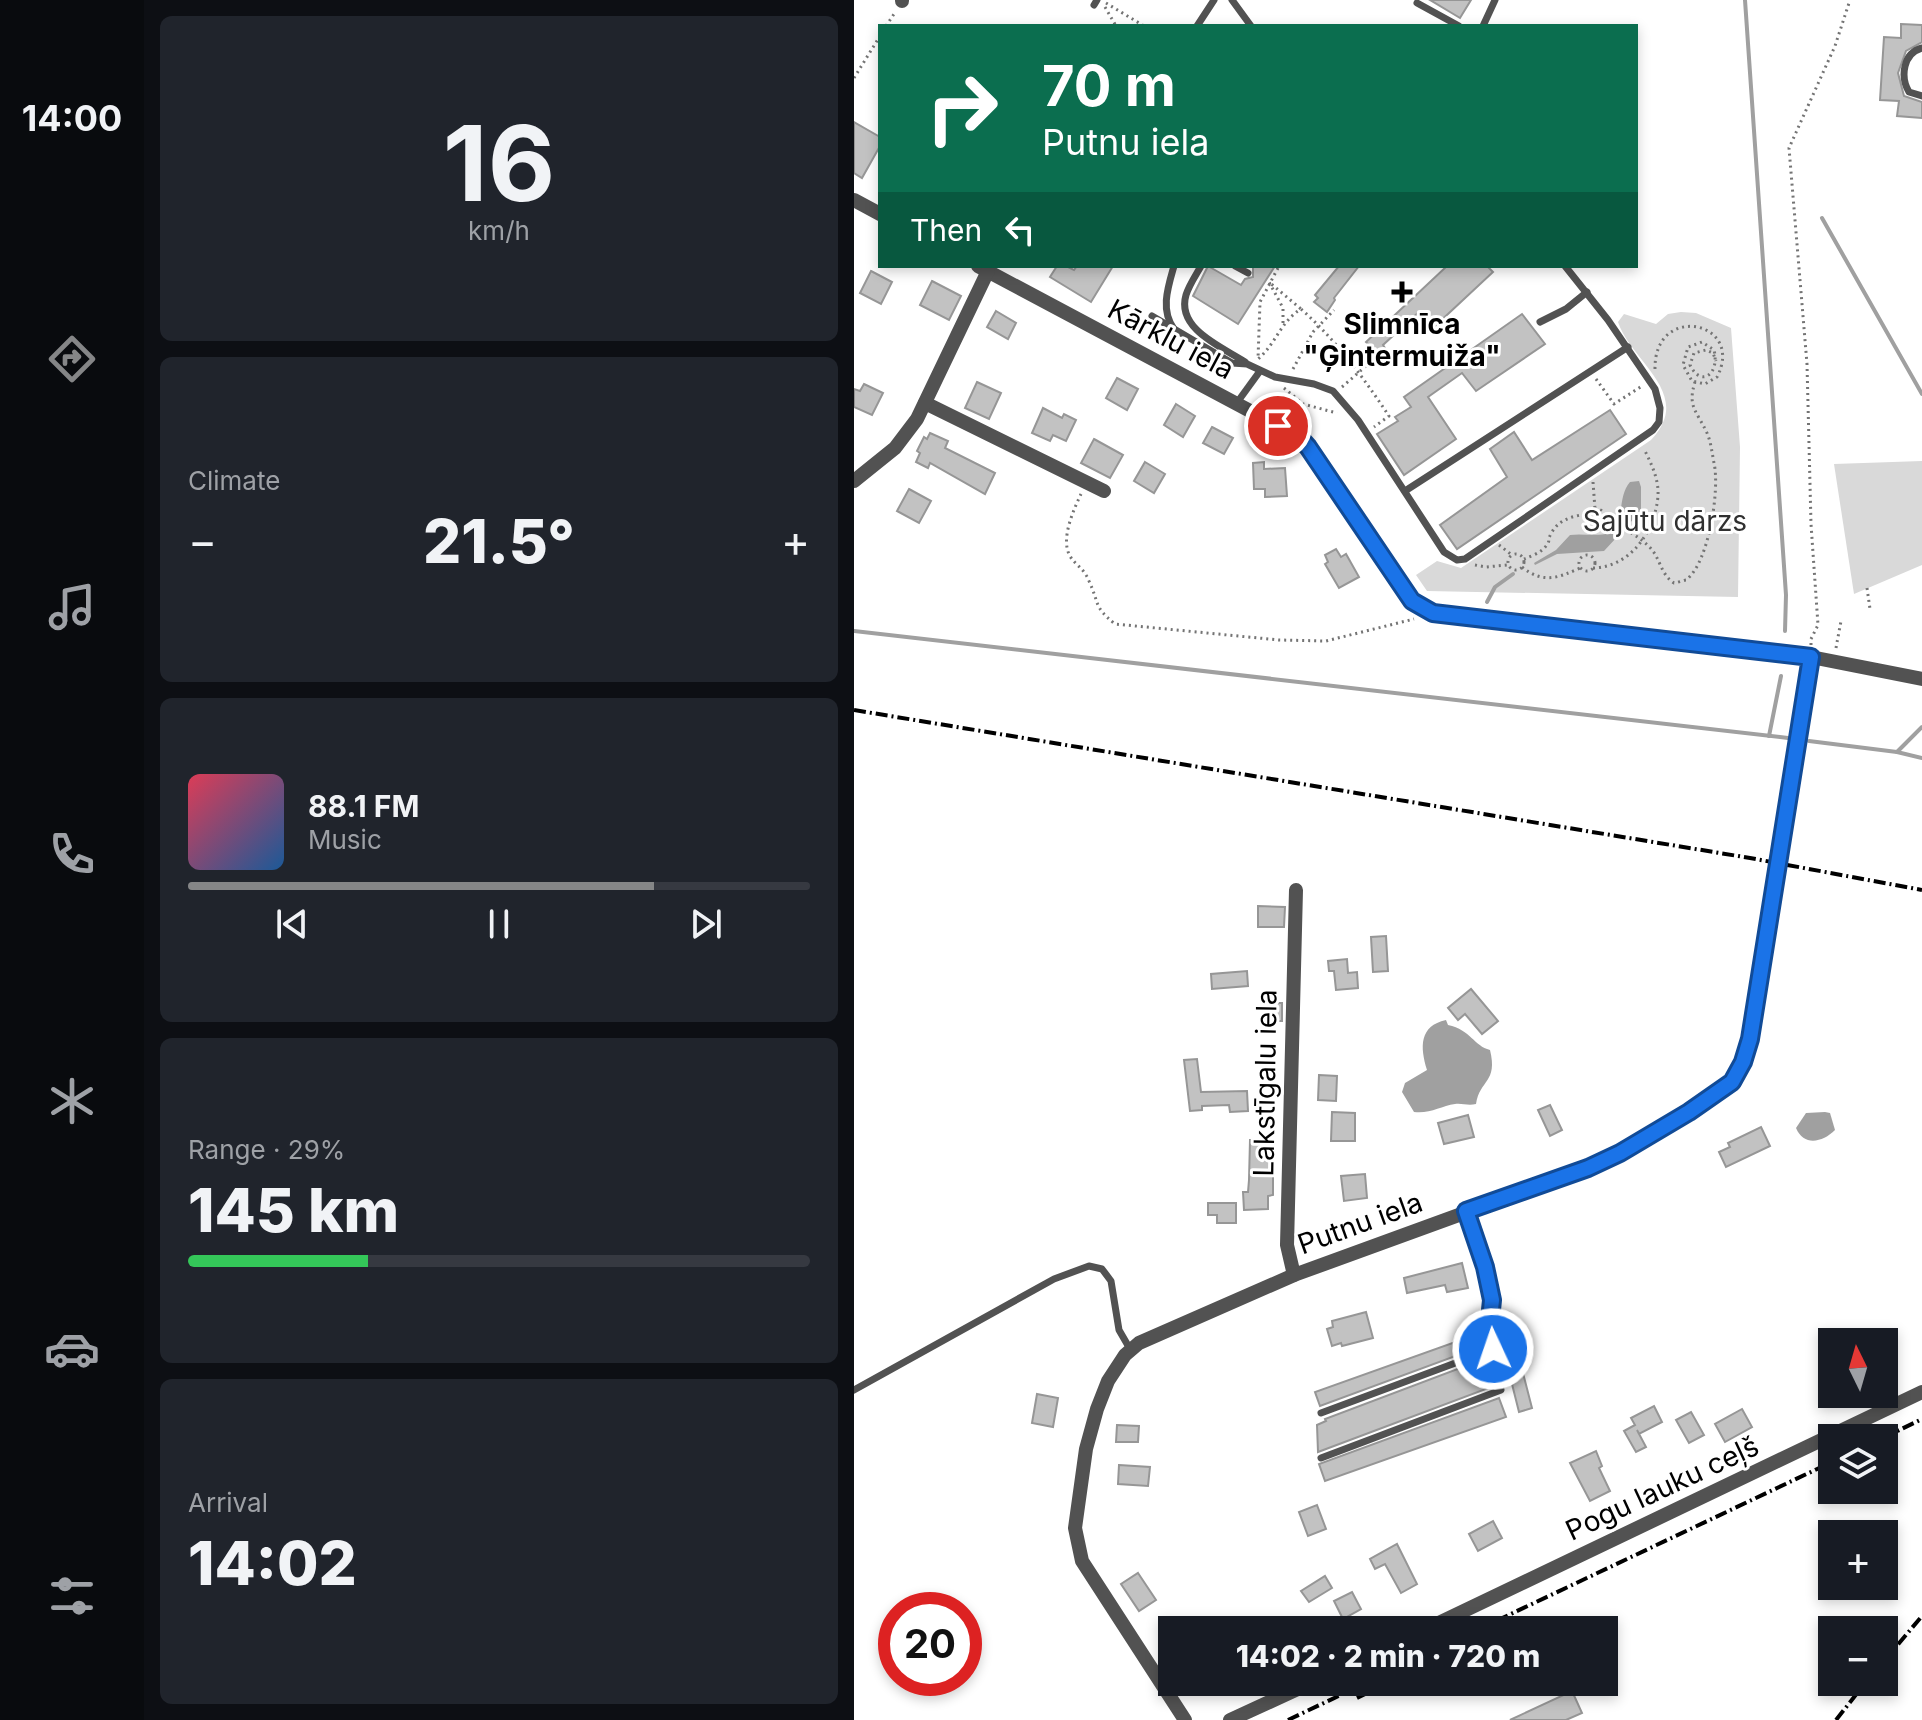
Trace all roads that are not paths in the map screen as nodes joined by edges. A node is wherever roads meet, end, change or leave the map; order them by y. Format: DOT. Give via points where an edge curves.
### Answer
graph roads {
  1 [pos="1214,0"];
  2 [pos="1232,0"];
  3 [pos="1495,0"];
  4 [pos="1417,3"];
  5 [pos="1198,24"];
  6 [pos="1250,24"];
  7 [pos="1455,24"];
  8 [pos="1484,24"];
  9 [pos="1922,48"];
  10 [pos="1922,96"];
  11 [pos="854,200"];
  12 [pos="878,213"];
  13 [pos="1174,268"];
  14 [pos="1200,268"];
  15 [pos="1239,268"];
  16 [pos="1567,268"];
  17 [pos="983,269"];
  18 [pos="1248,273"];
  19 [pos="1587,292"];
  20 [pos="1152,316"];
  21 [pos="1540,322"];
  22 [pos="1175,330"];
  23 [pos="1628,347"];
  24 [pos="1247,364"];
  25 [pos="1260,371"];
  26 [pos="925,403"];
  27 [pos="1236,404"];
  28 [pos="854,481"];
  29 [pos="1104,491"];
  30 [pos="1405,491"];
  31 [pos="1811,657"];
  32 [pos="1922,679"];
  33 [pos="1296,890"];
  34 [pos="1466,1211"];
  35 [pos="1294,1275"];
  36 [pos="1130,1349"];
  37 [pos="1493,1349"];
  38 [pos="854,1390"];
  39 [pos="1922,1392"];
  40 [pos="1321,1413"];
  41 [pos="1321,1458"];
  42 [pos="1453,1616"];
  43 [pos="1282,1696"];
  44 [pos="1185,1720"];
  45 [pos="1230,1720"];
  1 -- 5 [label="lane"];
  2 -- 6 [label="lane"];
  3 -- 8 [label="lane"];
  4 -- 7 [label="lane"];
  9 -- 10 [label="lane" via="1907,58 1904,71 1909,92"];
  11 -- 12 [label="street"];
  13 -- 22 [label="lane" via="1166,312"];
  14 -- 24 [label="lane" via="1185,297 1186,316 1199,332"];
  15 -- 18 [label="lane"];
  16 -- 19 [label="lane"];
  17 -- 26 [label="street"];
  17 -- 27 [label="street, Kārklu iela"];
  19 -- 21 [label="lane"];
  19 -- 23 [label="lane"];
  20 -- 22 [label="lane"];
  22 -- 24 [label="lane" via="1232,363"];
  23 -- 30 [label="lane"];
  23 -- 30 [label="lane" via="1655,389 1659,422 1492,542 1457,560 1444,552"];
  24 -- 25 [label="lane"];
  25 -- 27 [label="lane"];
  25 -- 30 [label="lane" via="1334,393"];
  26 -- 28 [label="street" via="895,448"];
  26 -- 29 [label="street"];
  27 -- 31 [label="street, Kārklu iela" via="1299,437 1412,601 1433,613"];
  31 -- 32 [label="street"];
  31 -- 34 [label="street, Putnu iela" via="1750,1039 1732,1082 1620,1153"];
  33 -- 35 [label="street, Lakstīgalu iela" via="1287,1245"];
  34 -- 35 [label="street, Putnu iela"];
  34 -- 37 [label="lane" via="1492,1300"];
  35 -- 36 [label="street, Putnu iela"];
  36 -- 38 [label="lane" via="1119,1330 1111,1281 1102,1269 1089,1266 1054,1279"];
  36 -- 44 [label="street" via="1097,1409 1075,1528 1082,1561"];
  37 -- 40 [label="lane"];
  37 -- 41 [label="lane" via="1501,1390"];
  39 -- 42 [label="street, Pogu lauku ceļš"];
  43 -- 45 [label="street"];
}
